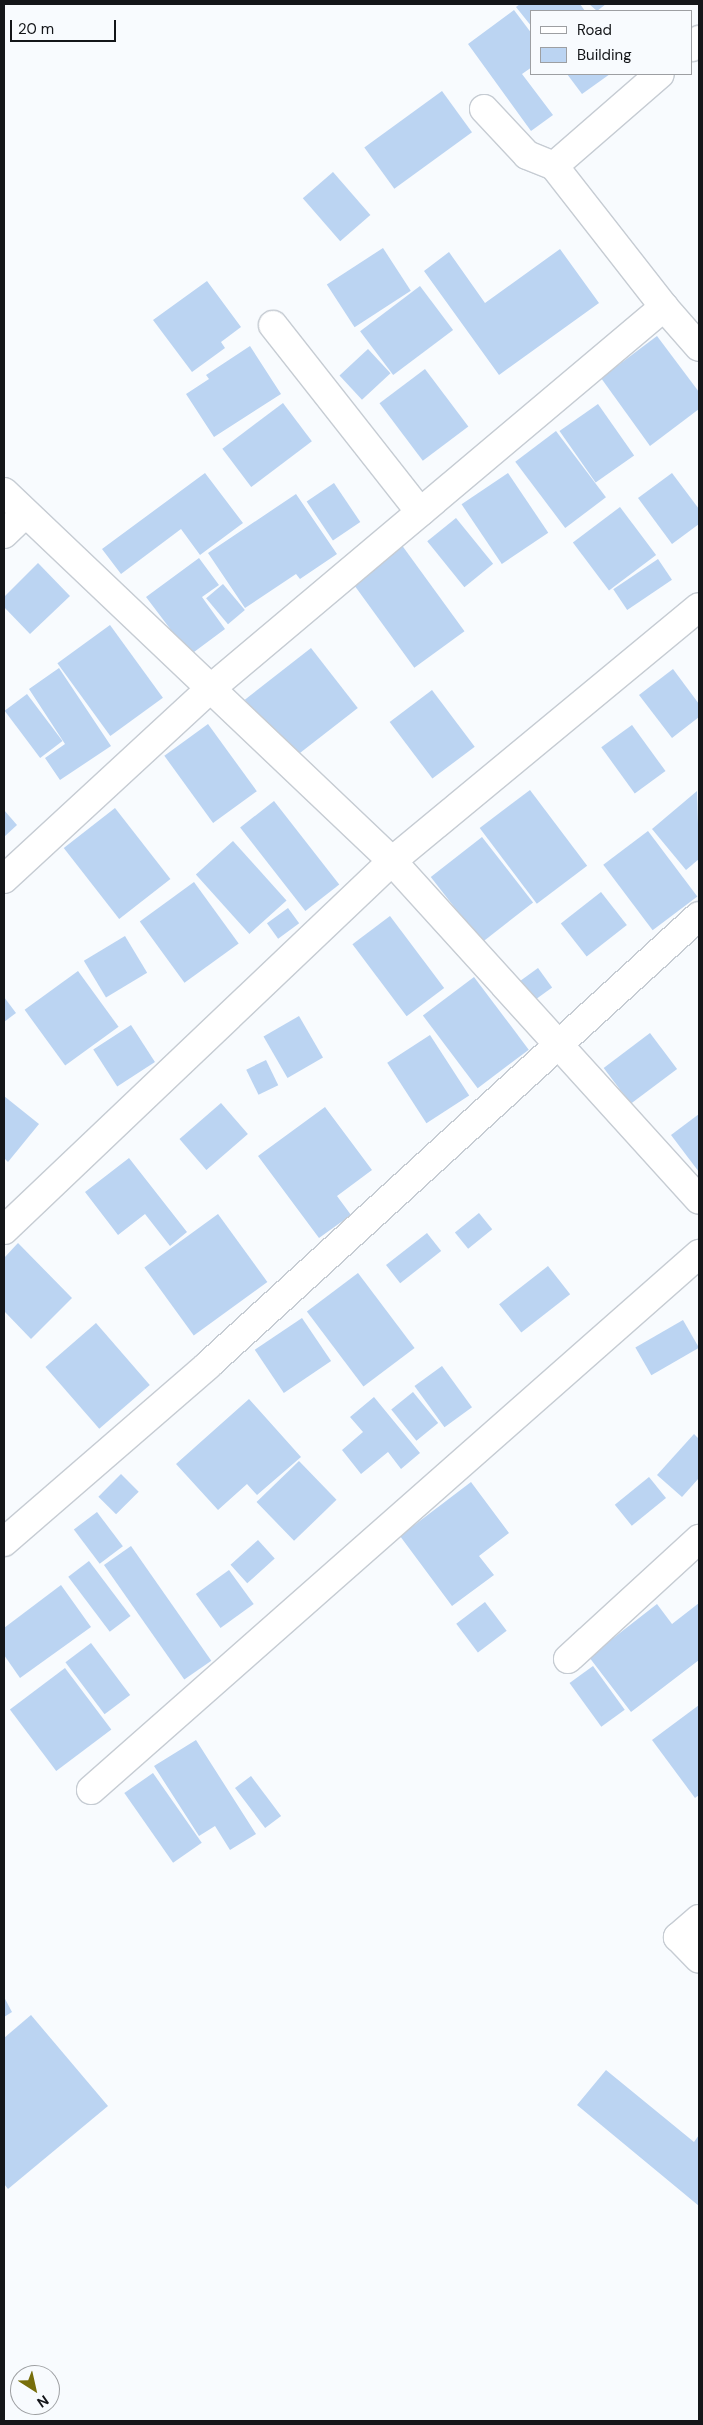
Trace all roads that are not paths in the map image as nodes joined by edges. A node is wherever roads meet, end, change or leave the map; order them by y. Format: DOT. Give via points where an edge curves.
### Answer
graph roads {
  1 [pos="659,75"];
  2 [pos="484,109"];
  3 [pos="554,166"];
  4 [pos="664,307"];
  5 [pos="273,325"];
  6 [pos="699,347"];
  7 [pos="4,492"];
  8 [pos="420,512"];
  9 [pos="26,514"];
  10 [pos="4,534"];
  11 [pos="699,607"];
  12 [pos="209,690"];
  13 [pos="392,862"];
  14 [pos="4,879"];
  15 [pos="699,916"];
  16 [pos="561,1045"];
  17 [pos="699,1200"];
  18 [pos="4,1230"];
  19 [pos="699,1254"];
  20 [pos="699,1539"];
  21 [pos="4,1542"];
  22 [pos="568,1659"];
  23 [pos="91,1790"];
  24 [pos="699,1919"];
  25 [pos="699,1959"];
  1 -- 3 [label="street"];
  2 -- 3 [label="street" via="527,155"];
  3 -- 4 [label="street"];
  4 -- 6 [label="street"];
  4 -- 8 [label="street"];
  5 -- 8 [label="street"];
  7 -- 9 [label="street"];
  8 -- 12 [label="street"];
  9 -- 10 [label="street"];
  9 -- 12 [label="street"];
  11 -- 13 [label="street"];
  12 -- 13 [label="street"];
  12 -- 14 [label="street"];
  13 -- 16 [label="street"];
  13 -- 18 [label="street"];
  15 -- 16 [label="street"];
  16 -- 17 [label="street"];
  16 -- 21 [label="street" via="208,1365"];
  19 -- 23 [label="street"];
  20 -- 22 [label="street"];
  24 -- 25 [label="street" via="678,1937"];
}
